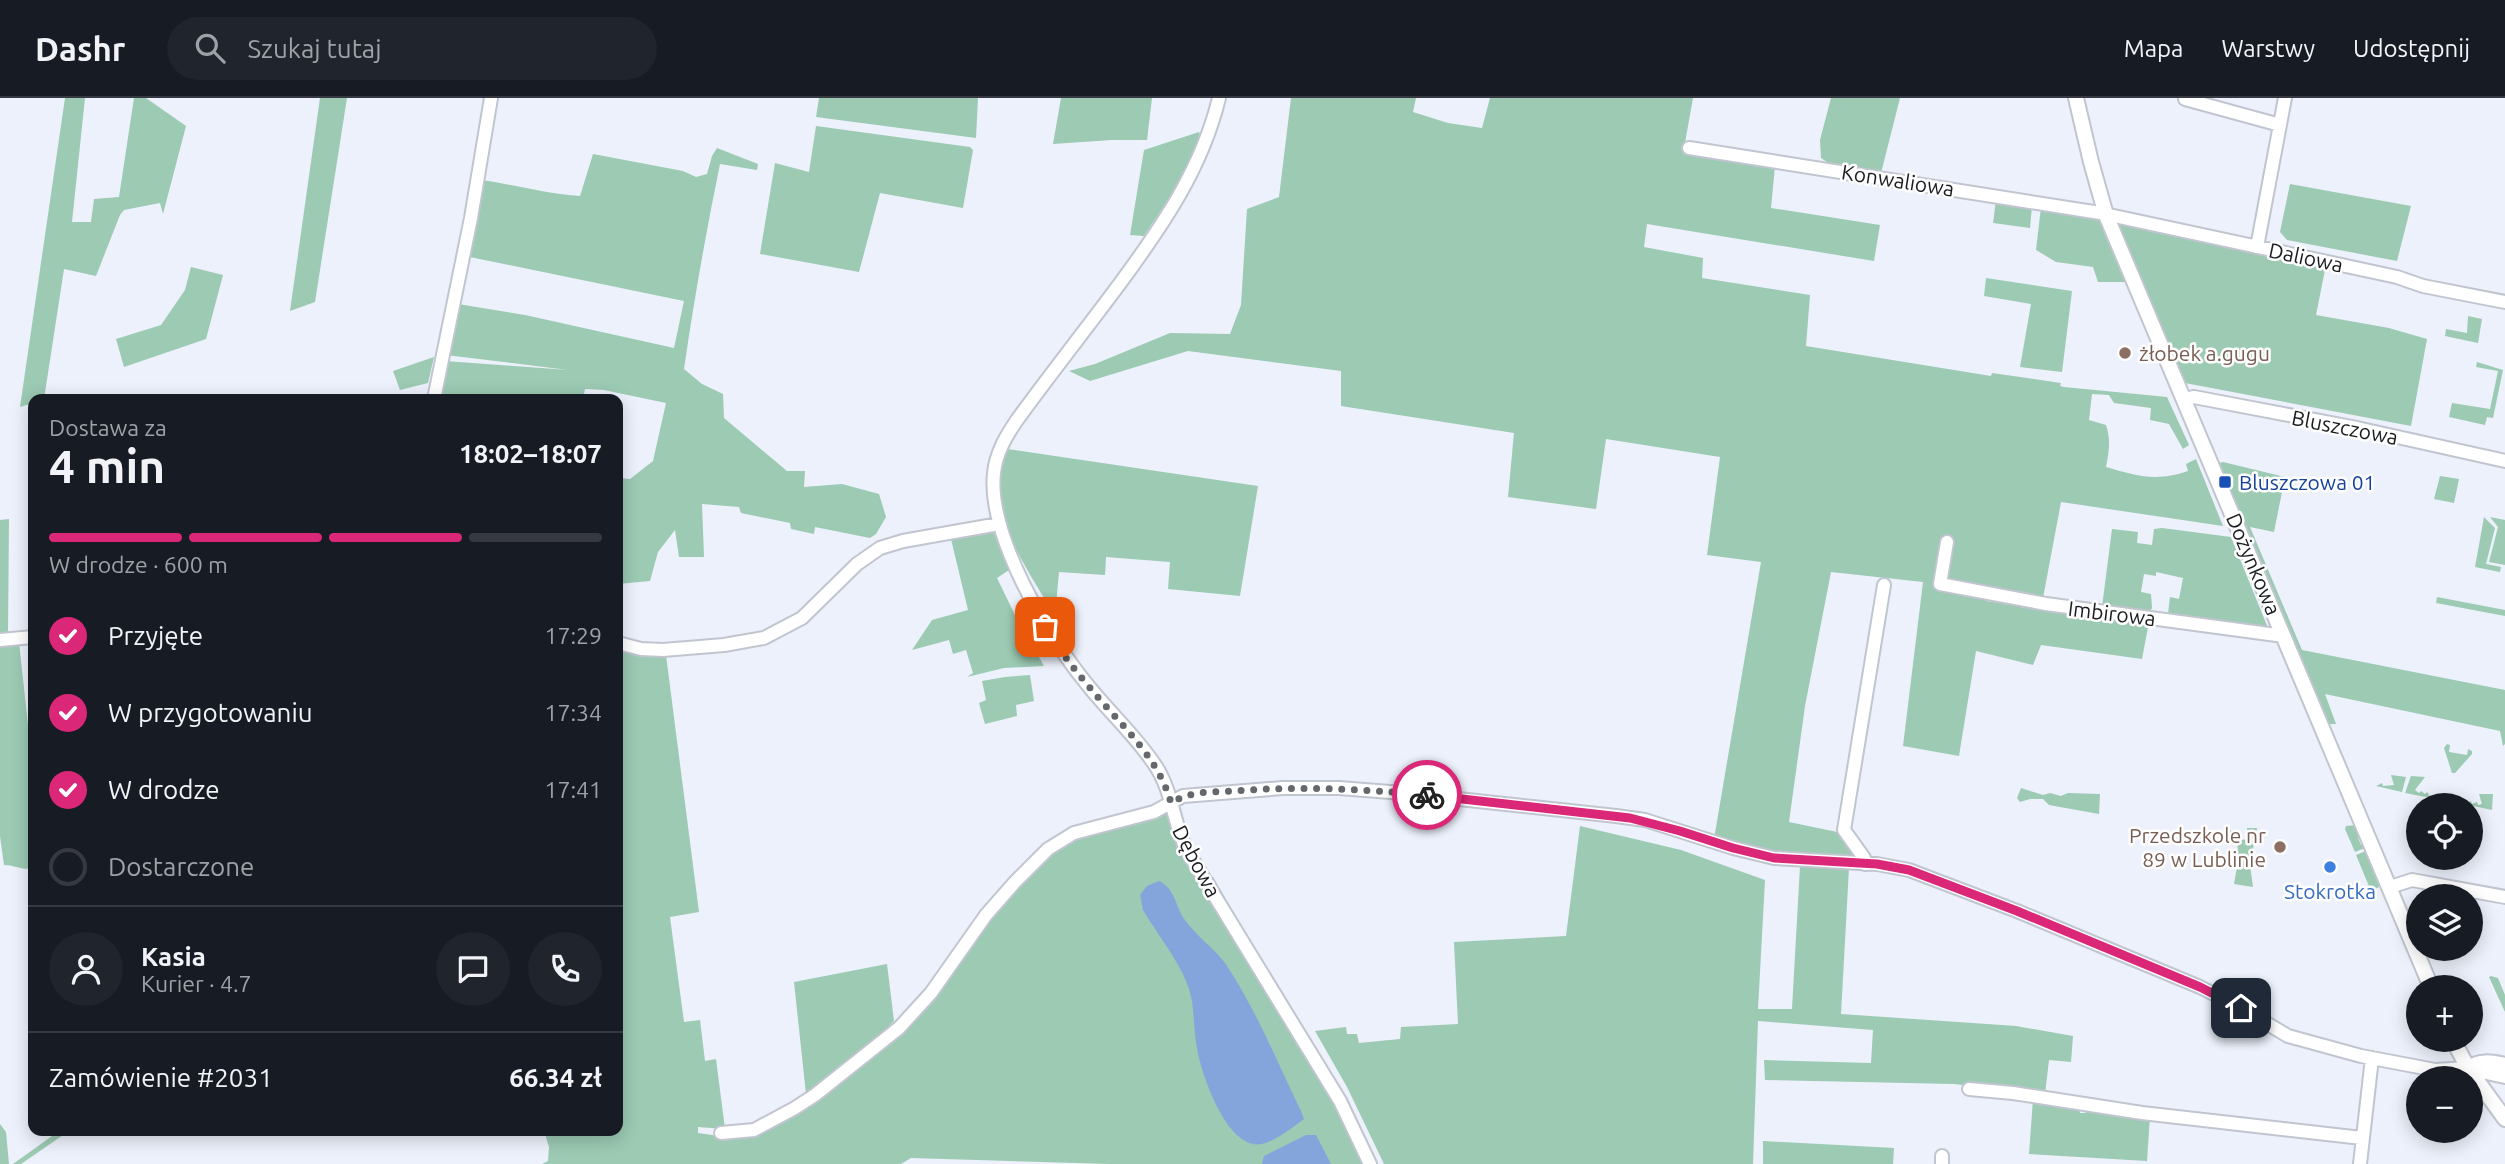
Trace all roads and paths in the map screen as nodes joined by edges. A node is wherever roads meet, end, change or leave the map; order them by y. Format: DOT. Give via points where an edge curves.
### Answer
graph roads {
  1 [pos="491,98"];
  2 [pos="1219,98"];
  3 [pos="2076,98"];
  4 [pos="2285,98"];
  5 [pos="2185,99"];
  6 [pos="2280,125"];
  7 [pos="1689,148"];
  8 [pos="2106,215"];
  9 [pos="2257,247"];
  10 [pos="2505,302"];
  11 [pos="434,394"];
  12 [pos="2184,399"];
  13 [pos="2505,461"];
  14 [pos="999,524"];
  15 [pos="1947,542"];
  16 [pos="1884,585"];
  17 [pos="2284,635"];
  18 [pos="28,637"];
  19 [pos="0,640"];
  20 [pos="623,645"];
  21 [pos="1171,803"];
  22 [pos="1866,864"];
  23 [pos="2390,887"];
  24 [pos="2505,897"];
  25 [pos="2426,975"];
  26 [pos="2372,1058"];
  27 [pos="2414,1066"];
  28 [pos="2472,1066"];
  29 [pos="2502,1072"];
  30 [pos="1969,1089"];
  31 [pos="2484,1092"];
  32 [pos="2505,1119"];
  33 [pos="721,1133"];
  34 [pos="2362,1138"];
  35 [pos="1370,1164"];
  36 [pos="2360,1164"];
  1 -- 11 [label="street"];
  2 -- 14 [label="street, Dębowa" via="1201,151 1176,202 1017,419 997,458 993,492"];
  3 -- 8 [label="street, Dożynkowa"];
  4 -- 6 [label="street"];
  5 -- 6 [label="street"];
  6 -- 9 [label="street"];
  7 -- 8 [label="street, Konwaliowa"];
  8 -- 9 [label="street, Daliowa"];
  8 -- 12 [label="street, Dożynkowa"];
  9 -- 10 [label="street, Daliowa"];
  12 -- 13 [label="street, Bluszczowa" via="2194,397 2357,428"];
  12 -- 17 [label="street, Dożynkowa"];
  14 -- 20 [label="street" via="880,548 857,564 807,614 764,638 663,650"];
  14 -- 21 [label="street, Dębowa" via="1045,627 1155,765"];
  15 -- 17 [label="street, Imbirowa" via="1940,584 2046,604"];
  16 -- 22 [label="street" via="1844,830"];
  17 -- 23 [label="street, Dożynkowa"];
  18 -- 19 [label="street"];
  21 -- 22 [label="street" via="1187,795 1283,788 1434,795 1630,818 1774,858"];
  21 -- 33 [label="street" via="1056,843 986,915 931,993 899,1028 796,1108 754,1130"];
  21 -- 35 [label="street, Dębowa" via="1186,849 1340,1101"];
  22 -- 26 [label="street" via="1902,868 1937,880 2200,987 2288,1036"];
  23 -- 24 [label="street" via="2412,880"];
  23 -- 25 [label="street, Dożynkowa"];
  26 -- 27 [label="street"];
  26 -- 34 [label="street"];
  28 -- 29 [label="street" via="2484,1062"];
  29 -- 31 [label="street"];
  30 -- 34 [label="street"];
  31 -- 32 [label="street"];
  34 -- 36 [label="street"];
}
